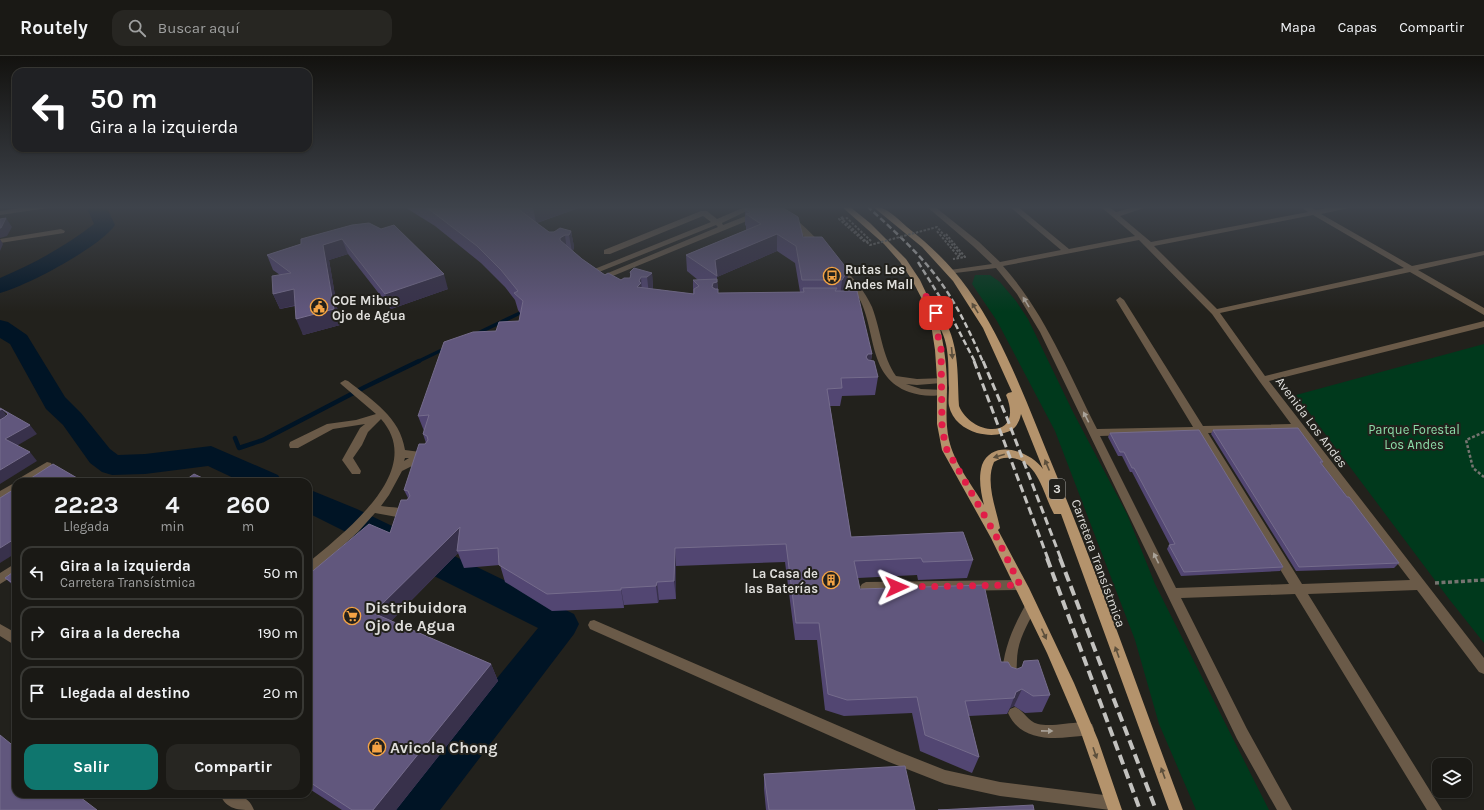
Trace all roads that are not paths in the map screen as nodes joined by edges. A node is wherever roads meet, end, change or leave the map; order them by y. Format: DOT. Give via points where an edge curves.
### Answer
graph roads {
  1 [pos="634,241"];
  2 [pos="665,241"];
  3 [pos="694,241"];
  4 [pos="815,241"];
  5 [pos="886,241"];
  6 [pos="919,241"];
  7 [pos="974,241"];
  8 [pos="1055,241"];
  9 [pos="1121,241"];
  10 [pos="1145,241"];
  11 [pos="1174,241"];
  12 [pos="1362,241"];
  13 [pos="1150,246"];
  14 [pos="607,252"];
  15 [pos="825,252"];
  16 [pos="1068,252"];
  17 [pos="1484,253"];
  18 [pos="835,263"];
  19 [pos="999,265"];
  20 [pos="1411,270"];
  21 [pos="950,272"];
  22 [pos="924,293"];
  23 [pos="1120,300"];
  24 [pos="1215,312"];
  25 [pos="1484,312"];
  26 [pos="1484,324"];
  27 [pos="986,325"];
  28 [pos="875,372"];
  29 [pos="889,374"];
  30 [pos="1263,380"];
  31 [pos="346,384"];
  32 [pos="942,386"];
  33 [pos="382,414"];
  34 [pos="1300,427"];
  35 [pos="1200,430"];
  36 [pos="1094,433"];
  37 [pos="294,445"];
  38 [pos="400,453"];
  39 [pos="47,466"];
  40 [pos="398,468"];
  41 [pos="356,470"];
  42 [pos="28,478"];
  43 [pos="12,488"];
  44 [pos="0,496"];
  45 [pos="374,509"];
  46 [pos="410,513"];
  47 [pos="996,536"];
  48 [pos="312,566"];
  49 [pos="12,570"];
  50 [pos="0,578"];
  51 [pos="1020,585"];
  52 [pos="1420,585"];
  53 [pos="866,587"];
  54 [pos="1298,588"];
  55 [pos="1095,591"];
  56 [pos="1173,593"];
  57 [pos="1031,606"];
  58 [pos="594,625"];
  59 [pos="0,629"];
  60 [pos="12,637"];
  61 [pos="1484,668"];
  62 [pos="1009,678"];
  63 [pos="1015,714"];
  64 [pos="1086,729"];
  65 [pos="231,798"];
  66 [pos="1113,806"];
  67 [pos="247,810"];
  68 [pos="1176,810"];
  69 [pos="1285,810"];
  70 [pos="1435,810"];
  1 -- 14 [label="street"];
  2 -- 3 [label="street" via="588,270 604,280"];
  4 -- 15 [label="street"];
  5 -- 22 [label="main road" via="915,275"];
  6 -- 21 [label="main road, Carretera Transístmica / 3"];
  7 -- 19 [label="street"];
  8 -- 16 [label="street"];
  9 -- 16 [label="street"];
  10 -- 13 [label="street, Avenida Los Andes"];
  11 -- 13 [label="street"];
  12 -- 20 [label="street"];
  13 -- 24 [label="street, Avenida Los Andes"];
  16 -- 19 [label="street"];
  17 -- 20 [label="street"];
  18 -- 29 [label="street" via="855,285"];
  19 -- 21 [label="street"];
  36 -- 19 [label="street, one-way" via="1044,332 1018,288"];
  20 -- 24 [label="street"];
  20 -- 25 [label="street"];
  27 -- 21 [label="main road, Carretera Transístmica / 3, one-way"];
  22 -- 27 [label="main road, one-way" via="943,323 951,343 955,412 968,427 986,432 1002,431 1012,426 1016,410"];
  22 -- 32 [label="main road" via="938,331"];
  23 -- 35 [label="street"];
  24 -- 30 [label="street, Avenida Los Andes"];
  26 -- 30 [label="street"];
  55 -- 27 [label="main road, Carretera Transístmica / 3, one-way" via="1056,488"];
  28 -- 29 [label="street"];
  29 -- 32 [label="street" via="915,391"];
  30 -- 34 [label="street, Avenida Los Andes"];
  31 -- 33 [label="street"];
  32 -- 47 [label="main road" via="942,427 946,448"];
  33 -- 37 [label="street" via="356,423 331,426"];
  33 -- 38 [label="street" via="399,438"];
  33 -- 41 [label="street" via="364,430 348,457"];
  34 -- 35 [label="street"];
  34 -- 52 [label="street, Avenida Los Andes"];
  35 -- 36 [label="street"];
  35 -- 54 [label="street"];
  56 -- 36 [label="street, one-way"];
  38 -- 40 [label="street"];
  38 -- 40 [label="street" via="424,457"];
  39 -- 42 [label="street"];
  40 -- 45 [label="street" via="388,491"];
  43 -- 44 [label="street"];
  45 -- 46 [label="street"];
  45 -- 48 [label="street"];
  47 -- 51 [label="main road"];
  55 -- 47 [label="main road, one-way" via="1041,474 1029,460 1019,455 996,456 985,469 986,490"];
  49 -- 50 [label="street"];
  51 -- 53 [label="street"];
  51 -- 57 [label="main road"];
  52 -- 54 [label="street"];
  52 -- 61 [label="street, Avenida Los Andes"];
  54 -- 56 [label="street"];
  54 -- 70 [label="street"];
  68 -- 55 [label="main road, Carretera Transístmica / 3, one-way"];
  56 -- 69 [label="street" via="1242,734"];
  57 -- 62 [label="street" via="1012,645"];
  57 -- 64 [label="main road, one-way"];
  58 -- 66 [label="street" via="945,777 1000,789"];
  59 -- 60 [label="street"];
  63 -- 64 [label="street, one-way" via="1026,726 1036,731"];
  64 -- 66 [label="main road, one-way"];
  65 -- 67 [label="street"];
}
